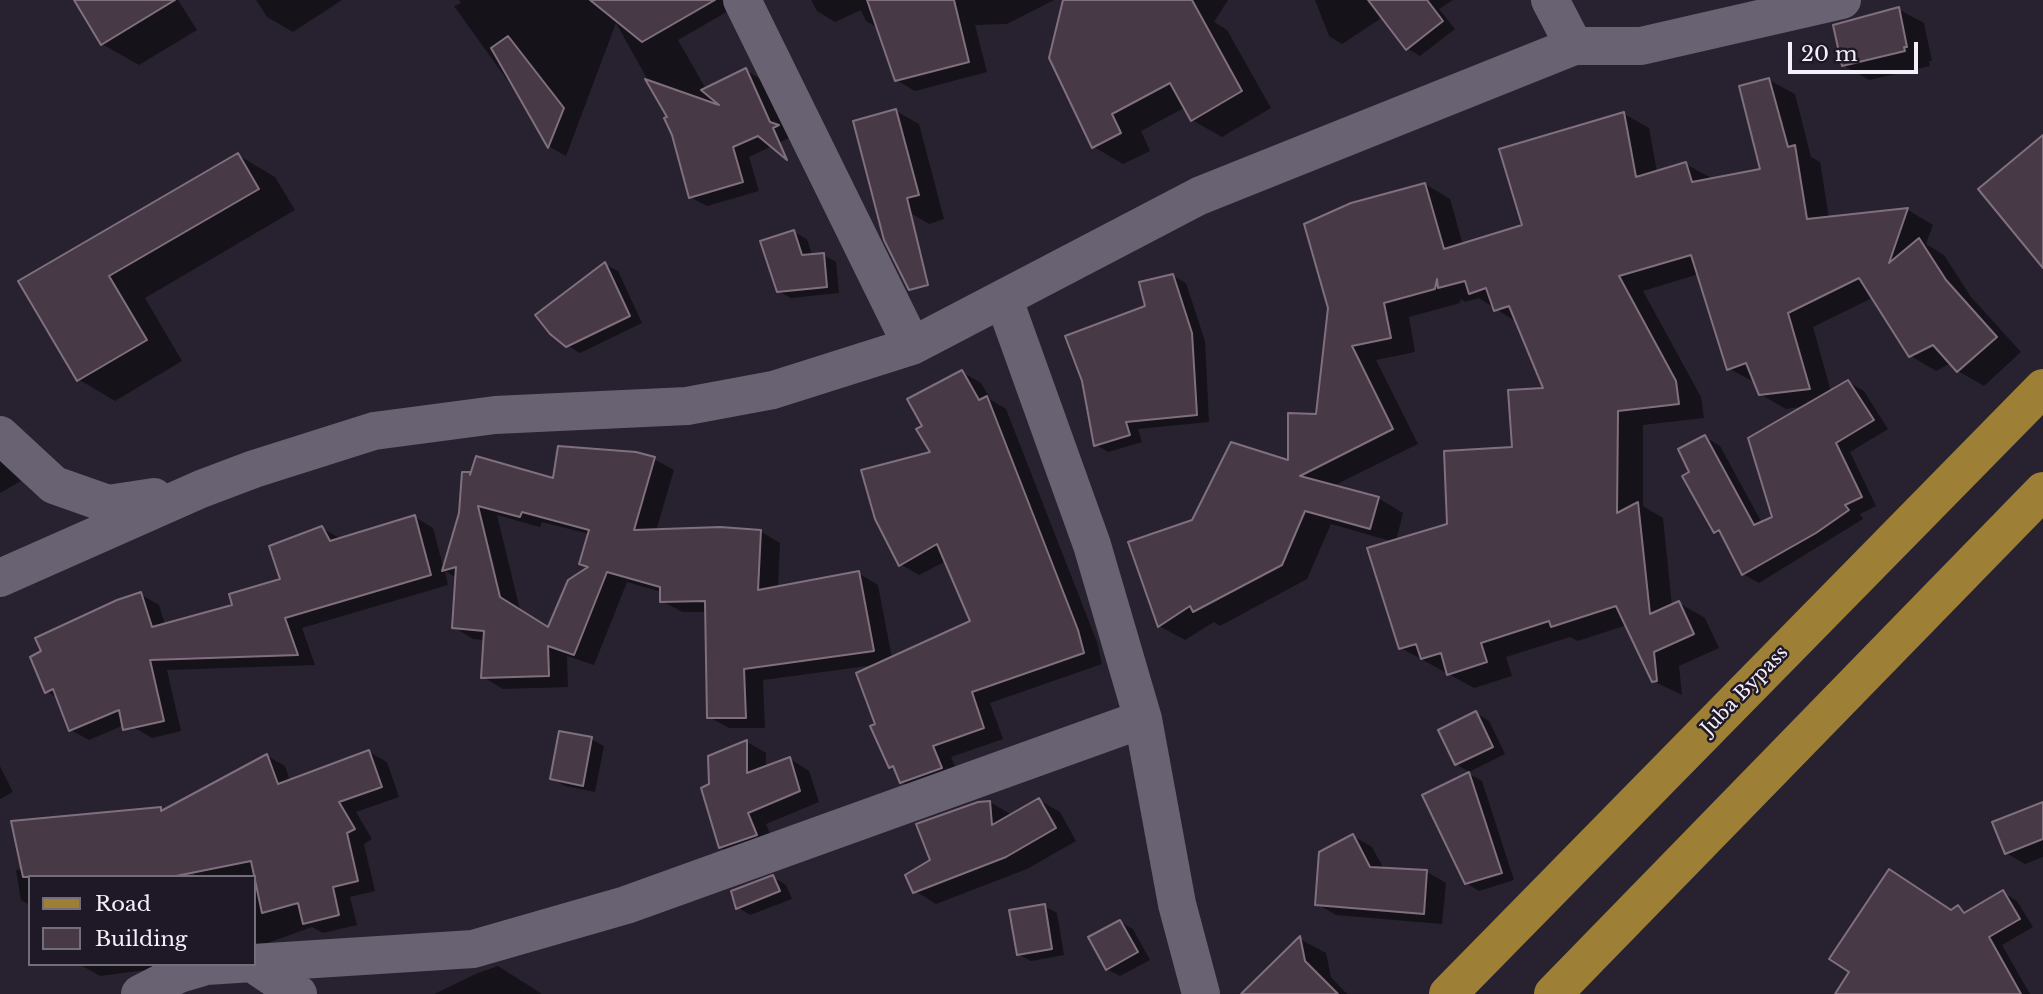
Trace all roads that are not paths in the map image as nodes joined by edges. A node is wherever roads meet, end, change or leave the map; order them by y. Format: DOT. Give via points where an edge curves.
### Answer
graph roads {
  1 [pos="742,0"];
  2 [pos="1550,0"];
  3 [pos="1842,0"];
  4 [pos="1574,46"];
  5 [pos="1004,300"];
  6 [pos="912,346"];
  7 [pos="2043,388"];
  8 [pos="0,435"];
  9 [pos="201,489"];
  10 [pos="2043,491"];
  11 [pos="0,578"];
  12 [pos="1143,719"];
  13 [pos="256,965"];
  14 [pos="206,966"];
  15 [pos="256,966"];
  16 [pos="140,994"];
  17 [pos="298,994"];
  18 [pos="1201,994"];
  19 [pos="1448,994"];
  20 [pos="1553,994"];
  1 -- 6 [label="street"];
  2 -- 4 [label="street"];
  3 -- 4 [label="street" via="1641,46"];
  4 -- 5 [label="street" via="1199,196"];
  5 -- 6 [label="street"];
  5 -- 12 [label="street" via="1092,545"];
  6 -- 9 [label="street" via="773,390 687,407 495,415 374,431"];
  7 -- 19 [label="main road, Juba Bypass"];
  8 -- 9 [label="street" via="54,485 108,504"];
  9 -- 11 [label="street"];
  10 -- 20 [label="main road"];
  12 -- 13 [label="street" via="626,905 473,949"];
  12 -- 18 [label="street" via="1177,904"];
  14 -- 16 [label="street"];
  15 -- 17 [label="street"];
}
